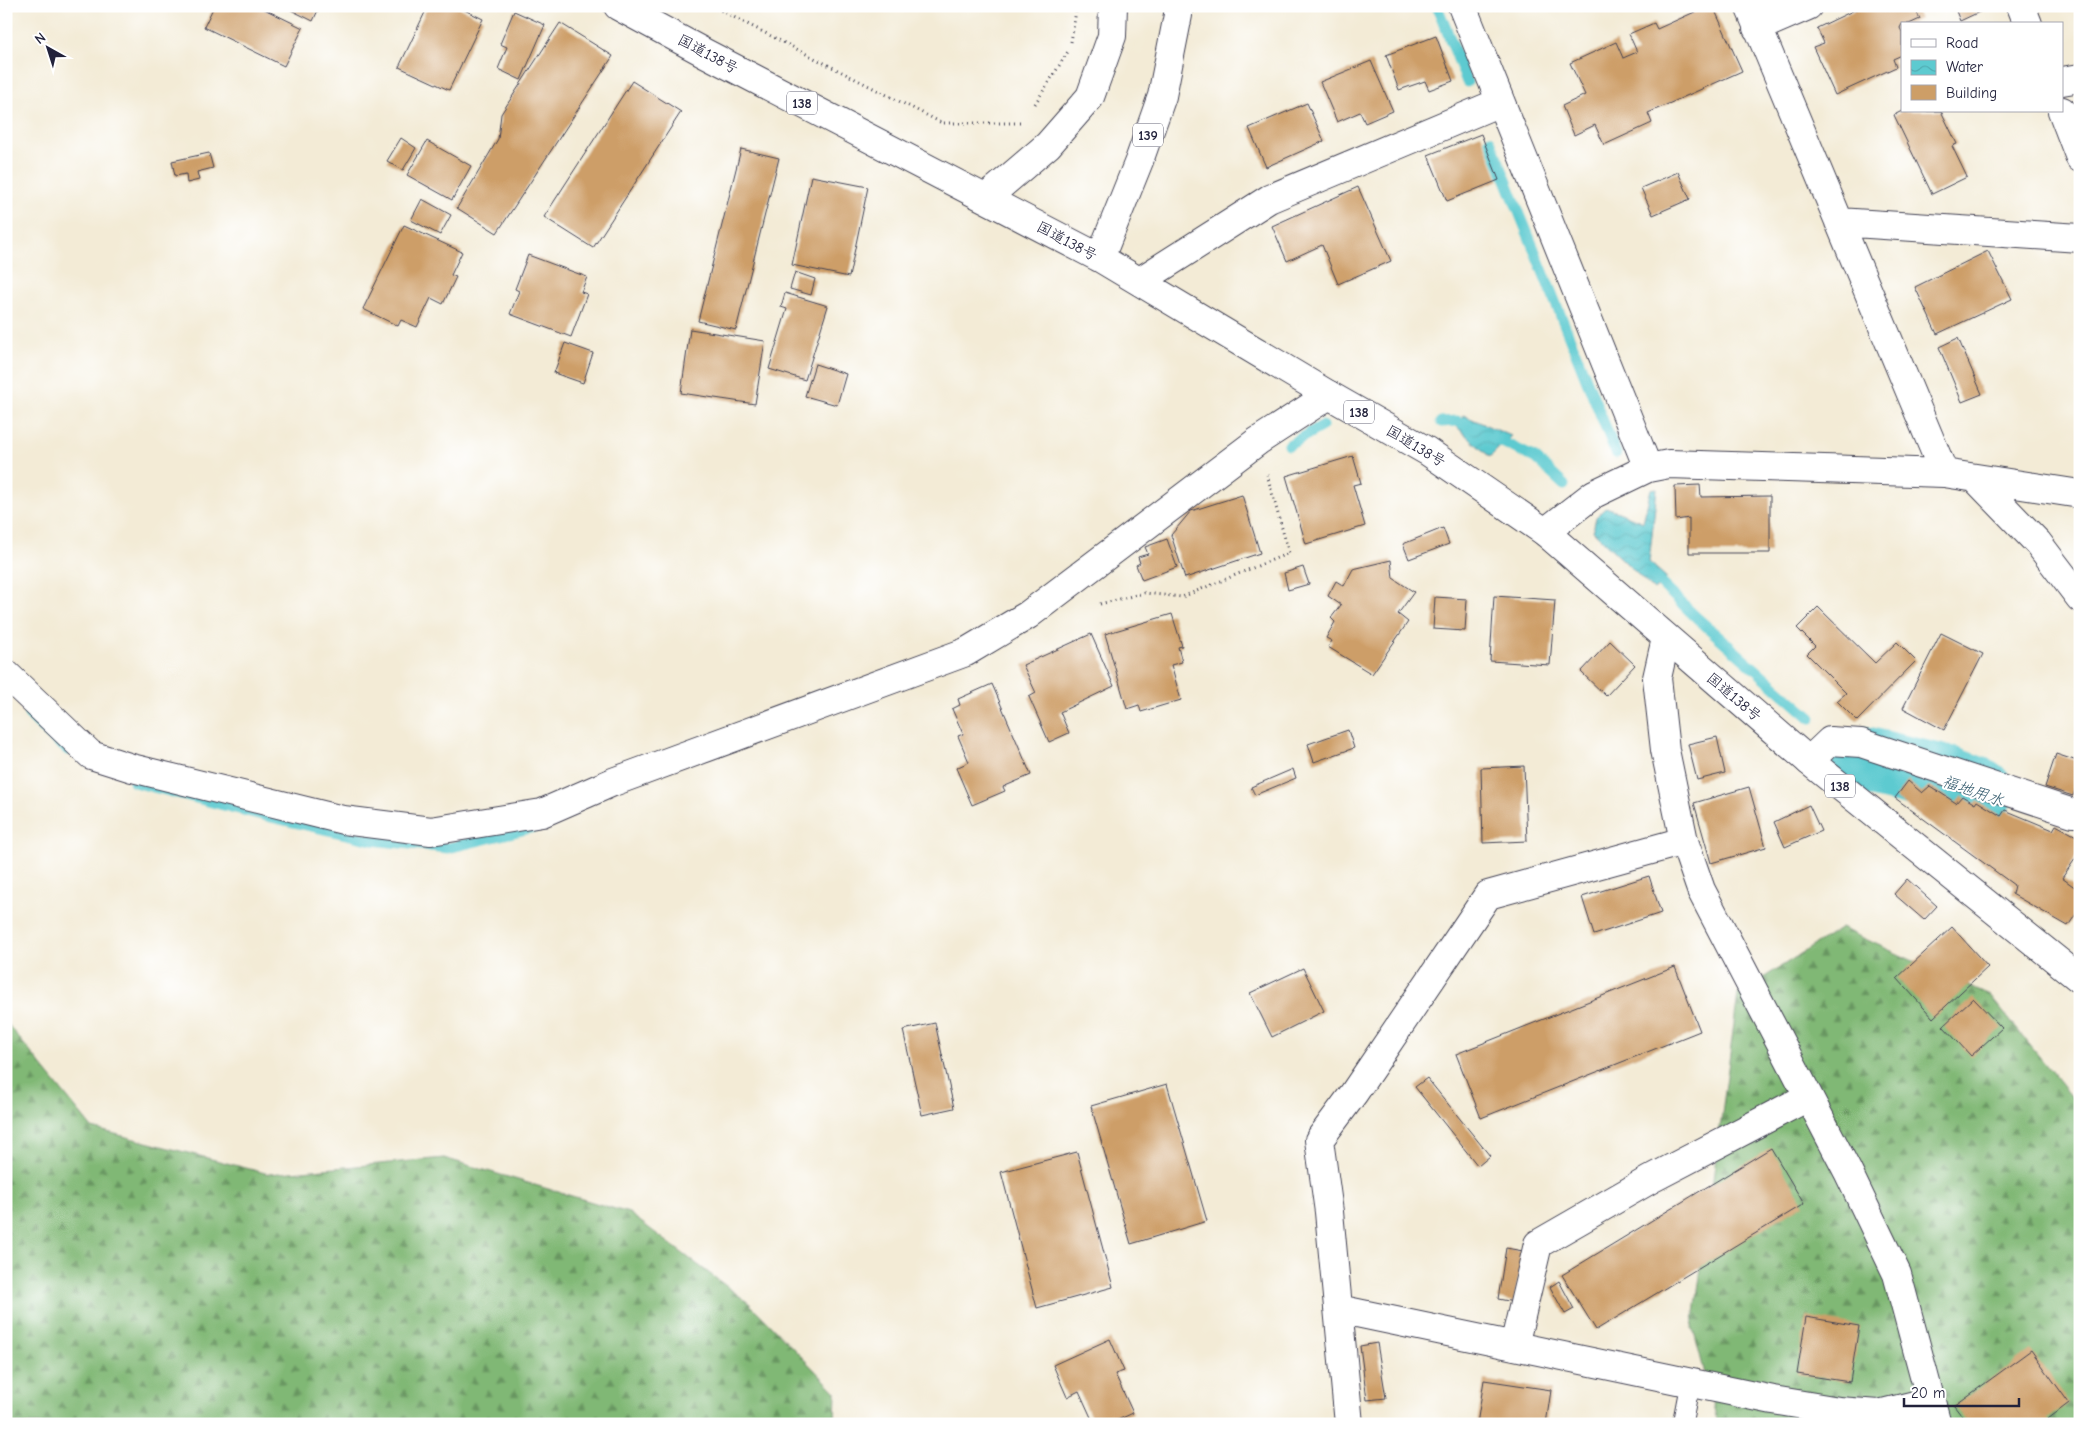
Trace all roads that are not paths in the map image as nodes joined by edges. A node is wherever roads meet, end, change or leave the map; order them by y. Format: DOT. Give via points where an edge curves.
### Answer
graph roads {
  1 [pos="618,6"];
  2 [pos="1113,6"];
  3 [pos="1178,6"];
  4 [pos="1462,6"];
  5 [pos="1808,6"];
  6 [pos="2021,6"];
  7 [pos="1753,17"];
  8 [pos="2027,22"];
  9 [pos="2080,78"];
  10 [pos="2064,81"];
  11 [pos="1500,102"];
  12 [pos="2062,112"];
  13 [pos="2080,158"];
  14 [pos="986,198"];
  15 [pos="1839,222"];
  16 [pos="2080,238"];
  17 [pos="1100,258"];
  18 [pos="1140,281"];
  19 [pos="1329,395"];
  20 [pos="1648,468"];
  21 [pos="1944,473"];
  22 [pos="1975,478"];
  23 [pos="2080,494"];
  24 [pos="1545,532"];
  25 [pos="2080,598"];
  26 [pos="1666,638"];
  27 [pos="6,674"];
  28 [pos="1809,761"];
  29 [pos="2080,813"];
  30 [pos="1684,840"];
  31 [pos="2080,979"];
  32 [pos="1808,1097"];
  33 [pos="1338,1310"];
  34 [pos="1514,1346"];
  35 [pos="1690,1383"];
  36 [pos="1934,1412"];
  37 [pos="1348,1424"];
  38 [pos="1682,1424"];
  1 -- 14 [label="main road, 国道138号 / 138"];
  2 -- 14 [label="main road" via="1112,36 1090,97 1048,145"];
  3 -- 17 [label="main road, 139" via="1162,96"];
  4 -- 11 [label="main road"];
  5 -- 7 [label="main road"];
  6 -- 8 [label="main road"];
  7 -- 15 [label="main road"];
  9 -- 10 [label="main road"];
  11 -- 18 [label="main road" via="1269,199"];
  11 -- 20 [label="main road"];
  12 -- 13 [label="main road"];
  14 -- 17 [label="main road, 国道138号 / 138"];
  15 -- 16 [label="main road"];
  15 -- 21 [label="main road"];
  17 -- 18 [label="main road, 国道138号 / 138"];
  18 -- 19 [label="main road, 国道138号 / 138"];
  19 -- 24 [label="main road, 国道138号 / 138" via="1427,450"];
  19 -- 27 [label="main road" via="1258,441 1028,615 966,652 613,782 542,813 431,831 343,820 132,768 91,755"];
  20 -- 21 [label="main road" via="1669,464"];
  20 -- 24 [label="main road" via="1594,494"];
  21 -- 22 [label="main road"];
  22 -- 23 [label="main road"];
  22 -- 25 [label="main road" via="2038,543"];
  24 -- 26 [label="main road, 国道138号 / 138"];
  26 -- 28 [label="main road, 国道138号 / 138"];
  26 -- 30 [label="main road" via="1657,678 1665,750"];
  28 -- 29 [label="main road" via="1830,740 1861,743"];
  28 -- 31 [label="main road, 国道138号 / 138"];
  30 -- 32 [label="main road" via="1702,890"];
  30 -- 33 [label="main road" via="1488,894 1319,1140"];
  32 -- 34 [label="main road" via="1652,1178 1538,1244"];
  32 -- 36 [label="main road" via="1897,1274"];
  33 -- 34 [label="main road"];
  33 -- 37 [label="main road"];
  34 -- 35 [label="main road"];
  35 -- 36 [label="main road" via="1839,1411 1878,1414"];
  35 -- 38 [label="lane"];
}
